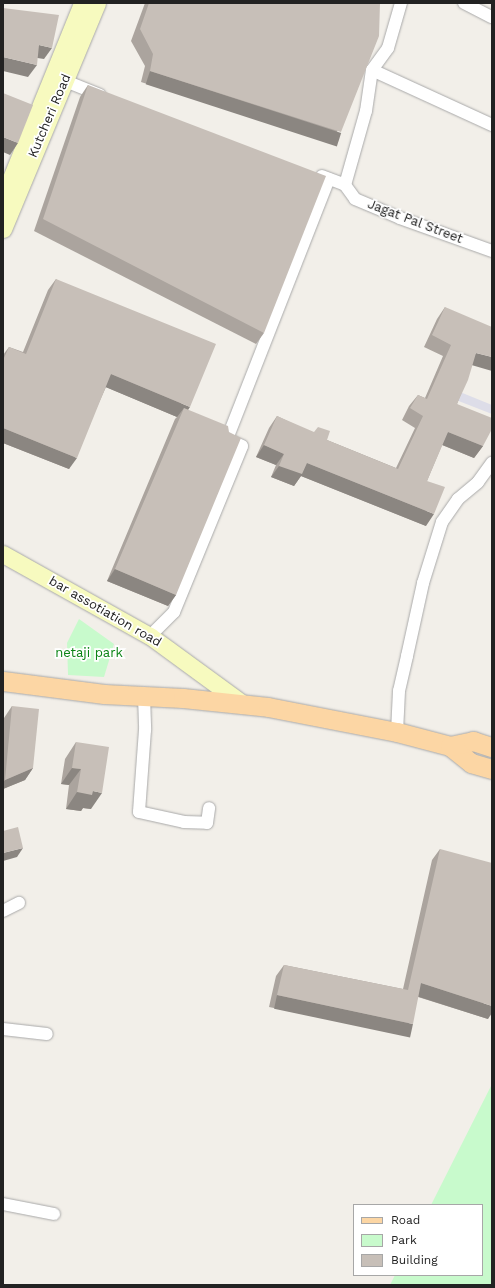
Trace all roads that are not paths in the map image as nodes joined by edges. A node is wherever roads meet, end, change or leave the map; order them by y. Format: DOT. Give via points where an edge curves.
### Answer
graph roads {
  1 [pos="82,3"];
  2 [pos="97,3"];
  3 [pos="401,3"];
  4 [pos="464,3"];
  5 [pos="492,18"];
  6 [pos="372,70"];
  7 [pos="59,78"];
  8 [pos="108,98"];
  9 [pos="492,126"];
  10 [pos="310,171"];
  11 [pos="329,179"];
  12 [pos="345,185"];
  13 [pos="3,198"];
  14 [pos="3,229"];
  15 [pos="492,251"];
  16 [pos="492,463"];
  17 [pos="3,554"];
  18 [pos="150,636"];
  19 [pos="3,681"];
  20 [pos="144,696"];
  21 [pos="243,704"];
  22 [pos="397,732"];
  23 [pos="450,746"];
  24 [pos="492,747"];
  25 [pos="492,769"];
  26 [pos="209,808"];
  27 [pos="19,903"];
  28 [pos="3,911"];
  29 [pos="3,1029"];
  30 [pos="47,1034"];
  31 [pos="3,1204"];
  32 [pos="54,1214"];
  1 -- 7 [label="main road"];
  2 -- 7 [label="main road, Kutcheri Road"];
  3 -- 6 [label="street" via="388,48"];
  4 -- 5 [label="street"];
  6 -- 9 [label="street"];
  6 -- 12 [label="street" via="366,111"];
  7 -- 8 [label="street"];
  7 -- 13 [label="main road" via="31,110"];
  7 -- 14 [label="main road, Kutcheri Road"];
  10 -- 11 [label="street"];
  11 -- 12 [label="street"];
  11 -- 18 [label="street" via="227,439 242,446 174,612"];
  12 -- 15 [label="street, Jagat Pal Street" via="355,199"];
  16 -- 22 [label="street" via="478,482 458,499 442,522 423,583 406,656 399,691"];
  17 -- 18 [label="main road, bar assotiation road"];
  18 -- 21 [label="main road, bar assotiation road"];
  19 -- 20 [label="main road" via="104,694"];
  20 -- 21 [label="main road"];
  20 -- 26 [label="street" via="145,730 139,812 184,822 207,823"];
  21 -- 22 [label="main road" via="315,715"];
  22 -- 23 [label="main road"];
  23 -- 24 [label="main road" via="473,741"];
  23 -- 25 [label="main road" via="471,763"];
  27 -- 28 [label="street"];
  29 -- 30 [label="street"];
  31 -- 32 [label="street"];
}
